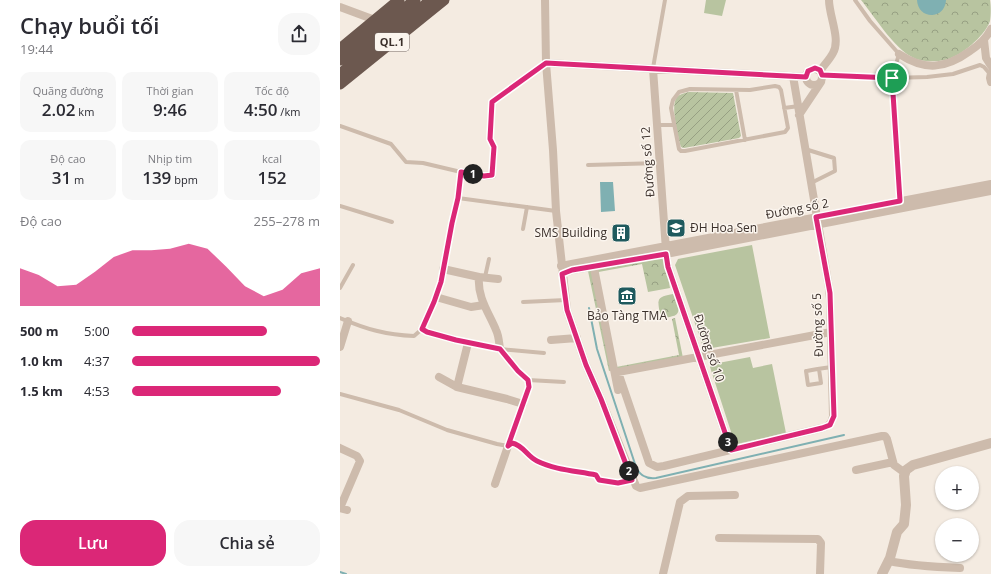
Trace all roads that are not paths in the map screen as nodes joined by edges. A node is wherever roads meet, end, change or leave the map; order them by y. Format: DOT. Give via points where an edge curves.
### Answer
graph roads {
  1 [pos="399,0"];
  2 [pos="415,0"];
  3 [pos="431,0"];
  4 [pos="444,0"];
  5 [pos="545,0"];
  6 [pos="665,0"];
  7 [pos="829,0"];
  8 [pos="855,0"];
  9 [pos="340,7"];
  10 [pos="376,20"];
  11 [pos="991,29"];
  12 [pos="984,40"];
  13 [pos="340,49"];
  14 [pos="899,54"];
  15 [pos="340,60"];
  16 [pos="546,63"];
  17 [pos="991,66"];
  18 [pos="653,69"];
  19 [pos="340,74"];
  20 [pos="991,74"];
  21 [pos="821,75"];
  22 [pos="793,76"];
  23 [pos="806,77"];
  24 [pos="892,78"];
  25 [pos="991,82"];
  26 [pos="340,84"];
  27 [pos="736,90"];
  28 [pos="784,108"];
  29 [pos="801,108"];
  30 [pos="657,125"];
  31 [pos="674,125"];
  32 [pos="340,126"];
  33 [pos="745,140"];
  34 [pos="805,149"];
  35 [pos="660,163"];
  36 [pos="588,165"];
  37 [pos="461,172"];
  38 [pos="492,175"];
  39 [pos="811,183"];
  40 [pos="991,184"];
  41 [pos="991,191"];
  42 [pos="458,198"];
  43 [pos="900,201"];
  44 [pos="340,206"];
  45 [pos="526,207"];
  46 [pos="556,211"];
  47 [pos="817,220"];
  48 [pos="392,222"];
  49 [pos="523,229"];
  50 [pos="665,250"];
  51 [pos="489,259"];
  52 [pos="593,264"];
  53 [pos="353,266"];
  54 [pos="443,269"];
  55 [pos="562,270"];
  56 [pos="482,277"];
  57 [pos="498,279"];
  58 [pos="340,288"];
  59 [pos="436,297"];
  60 [pos="566,300"];
  61 [pos="523,302"];
  62 [pos="484,305"];
  63 [pos="344,319"];
  64 [pos="422,329"];
  65 [pos="831,332"];
  66 [pos="577,338"];
  67 [pos="551,340"];
  68 [pos="468,343"];
  69 [pos="340,347"];
  70 [pos="500,349"];
  71 [pos="544,353"];
  72 [pos="699,357"];
  73 [pos="832,366"];
  74 [pos="820,369"];
  75 [pos="439,377"];
  76 [pos="528,380"];
  77 [pos="564,382"];
  78 [pos="456,387"];
  79 [pos="618,390"];
  80 [pos="340,394"];
  81 [pos="523,404"];
  82 [pos="991,443"];
  83 [pos="508,446"];
  84 [pos="340,448"];
  85 [pos="731,450"];
  86 [pos="893,462"];
  87 [pos="856,470"];
  88 [pos="904,473"];
  89 [pos="632,480"];
  90 [pos="495,484"];
  91 [pos="735,495"];
  92 [pos="347,510"];
  93 [pos="719,538"];
  94 [pos="889,561"];
  95 [pos="960,568"];
  96 [pos="663,574"];
  97 [pos="820,574"];
  98 [pos="882,574"];
  1 -- 10 [label="highway, QL.1"];
  2 -- 15 [label="highway, QL.1"];
  3 -- 19 [label="highway, QL.1"];
  4 -- 26 [label="highway, QL.1"];
  5 -- 16 [label="street"];
  6 -- 18 [label="lane"];
  7 -- 21 [label="street" via="836,46"];
  8 -- 14 [label="lane"];
  9 -- 10 [label="street"];
  10 -- 13 [label="highway, QL.1"];
  11 -- 12 [label="street"];
  12 -- 14 [label="street" via="960,58 945,65 918,64"];
  12 -- 17 [label="street" via="986,58"];
  14 -- 24 [label="lane"];
  16 -- 18 [label="street"];
  16 -- 38 [label="lane" via="492,102"];
  16 -- 46 [label="street"];
  18 -- 22 [label="street"];
  18 -- 30 [label="street, Đường số 12"];
  20 -- 24 [label="lane" via="980,65 945,76"];
  20 -- 25 [label="street"];
  21 -- 23 [label="street" via="815,68 807,72"];
  21 -- 23 [label="street" via="817,84 808,82"];
  21 -- 24 [label="lane"];
  21 -- 29 [label="street"];
  22 -- 23 [label="street"];
  22 -- 29 [label="street, Đường số 5"];
  24 -- 43 [label="lane"];
  27 -- 28 [label="lane" via="779,87"];
  27 -- 31 [label="lane" via="690,89 679,92 671,105"];
  27 -- 33 [label="lane"];
  28 -- 29 [label="lane"];
  28 -- 33 [label="lane" via="788,128 786,131"];
  29 -- 34 [label="street, Đường số 5"];
  30 -- 31 [label="lane"];
  30 -- 35 [label="street, Đường số 12"];
  31 -- 33 [label="lane" via="678,148 682,151"];
  32 -- 37 [label="lane" via="391,144 406,162"];
  34 -- 39 [label="street, Đường số 5"];
  34 -- 39 [label="lane" via="834,158 835,171"];
  35 -- 36 [label="lane"];
  35 -- 50 [label="street, Đường số 12"];
  37 -- 38 [label="street"];
  37 -- 42 [label="lane"];
  39 -- 47 [label="street, Đường số 5"];
  40 -- 43 [label="street, Đường số 2"];
  41 -- 47 [label="street, Đường số 2"];
  42 -- 45 [label="lane"];
  42 -- 54 [label="lane"];
  43 -- 47 [label="street, Đường số 2"];
  44 -- 48 [label="lane"];
  45 -- 46 [label="lane"];
  45 -- 49 [label="lane"];
  46 -- 55 [label="street"];
  47 -- 50 [label="street, Đường số 2"];
  47 -- 65 [label="street, Đường số 5" via="829,288"];
  50 -- 52 [label="street, Đường số 2"];
  50 -- 72 [label="street, Đường số 10" via="667,264"];
  51 -- 56 [label="lane"];
  52 -- 55 [label="street, Đường số 2"];
  52 -- 79 [label="street"];
  53 -- 58 [label="lane"];
  54 -- 56 [label="street"];
  54 -- 59 [label="lane"];
  55 -- 60 [label="street"];
  56 -- 57 [label="street"];
  56 -- 62 [label="street" via="479,286"];
  59 -- 62 [label="street" via="471,307"];
  59 -- 64 [label="lane"];
  60 -- 61 [label="lane"];
  60 -- 66 [label="street"];
  62 -- 70 [label="street" via="497,332"];
  63 -- 64 [label="lane" via="381,333 397,336 414,336"];
  63 -- 69 [label="street"];
  64 -- 68 [label="lane"];
  65 -- 72 [label="street"];
  65 -- 73 [label="street, Đường số 5"];
  66 -- 67 [label="street"];
  66 -- 89 [label="street"];
  68 -- 70 [label="lane"];
  68 -- 78 [label="street"];
  70 -- 71 [label="lane"];
  70 -- 76 [label="lane"];
  72 -- 85 [label="street, Đường số 10"];
  72 -- 85 [label="street" via="618,372 646,457 651,464 664,466"];
  73 -- 74 [label="lane"];
  73 -- 85 [label="street, Đường số 5" via="834,416 830,425"];
  74 -- 74 [label="lane" via="806,372 808,385 821,383"];
  75 -- 78 [label="street"];
  76 -- 77 [label="lane"];
  76 -- 81 [label="lane" via="529,387"];
  78 -- 81 [label="street"];
  80 -- 83 [label="lane" via="399,410 447,430"];
  81 -- 83 [label="lane"];
  82 -- 88 [label="street" via="913,465"];
  83 -- 89 [label="lane" via="512,443 518,444 526,454 547,466 596,475 599,480 618,483"];
  83 -- 90 [label="street"];
  84 -- 92 [label="street" via="357,456 360,461 340,508"];
  86 -- 87 [label="street"];
  86 -- 88 [label="street"];
  86 -- 89 [label="street" via="887,438 882,436 640,488"];
  88 -- 94 [label="street" via="904,524 898,532"];
  91 -- 96 [label="street" via="688,496 680,502"];
  93 -- 97 [label="street" via="818,539 821,543"];
  94 -- 95 [label="street" via="925,567"];
  94 -- 98 [label="street"];
}
